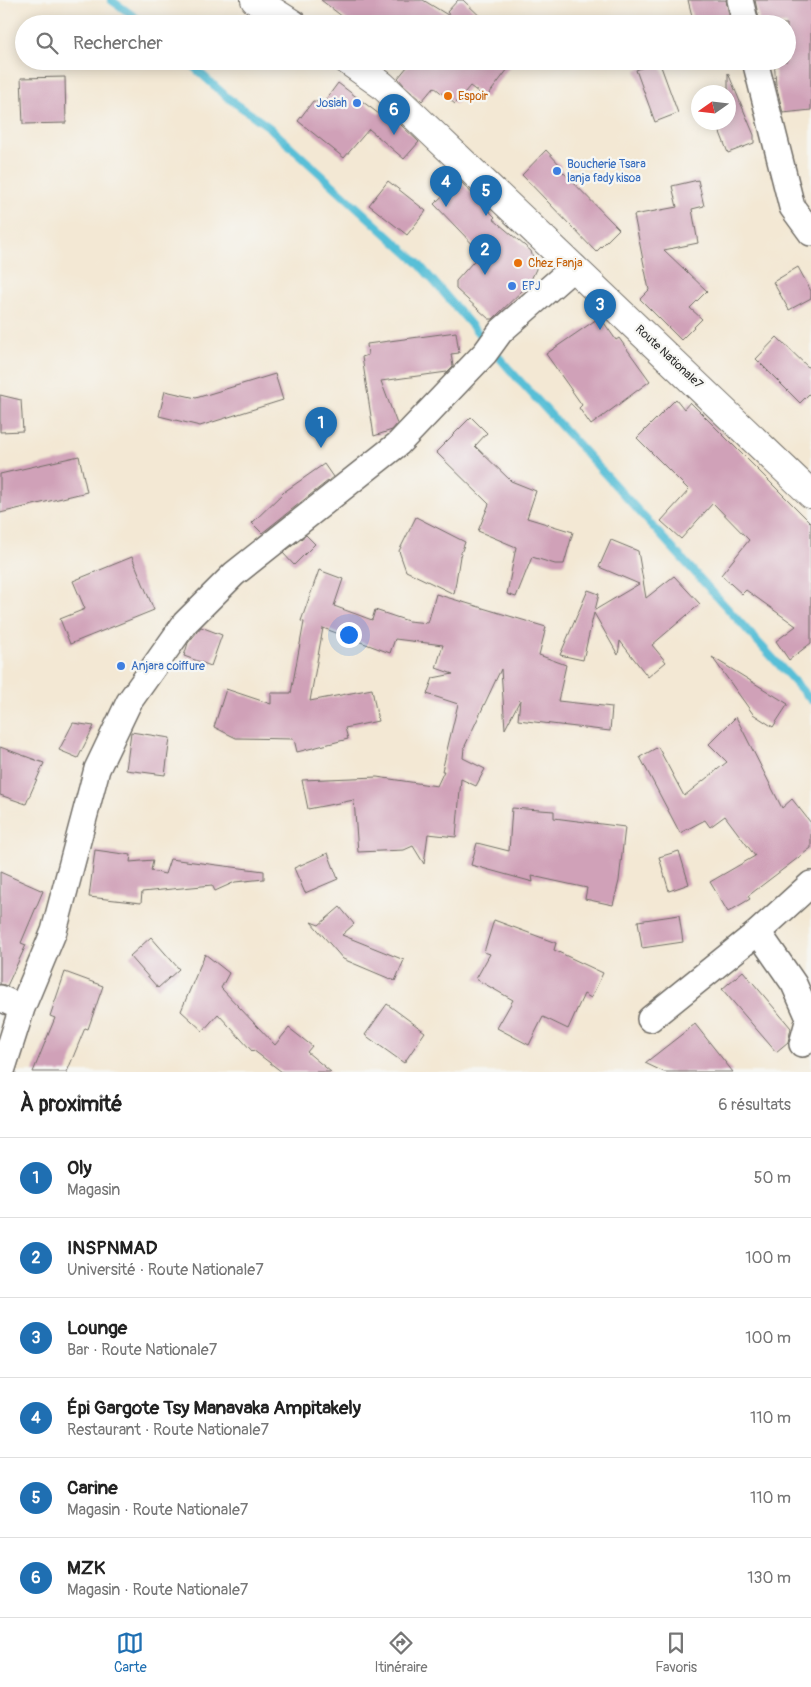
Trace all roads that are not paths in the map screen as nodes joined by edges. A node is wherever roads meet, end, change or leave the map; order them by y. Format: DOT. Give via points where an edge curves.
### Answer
graph roads {
  1 [pos="740,0"];
  2 [pos="744,15"];
  3 [pos="361,70"];
  4 [pos="757,70"];
  5 [pos="811,233"];
  6 [pos="574,267"];
  7 [pos="811,494"];
  8 [pos="811,884"];
  9 [pos="758,932"];
  10 [pos="11,1003"];
  11 [pos="650,1019"];
  12 [pos="802,1044"];
  13 [pos="2,1070"];
  1 -- 2 [label="street"];
  3 -- 6 [label="main road, Route Nationale7" via="382,85"];
  4 -- 5 [label="street" via="792,207"];
  6 -- 7 [label="main road, Route Nationale7"];
  6 -- 10 [label="street" via="501,332 398,444 234,574 185,623 128,702 97,769 54,931"];
  8 -- 9 [label="street"];
  9 -- 11 [label="street"];
  9 -- 12 [label="street" via="794,984 809,1018"];
  10 -- 13 [label="street"];
}
